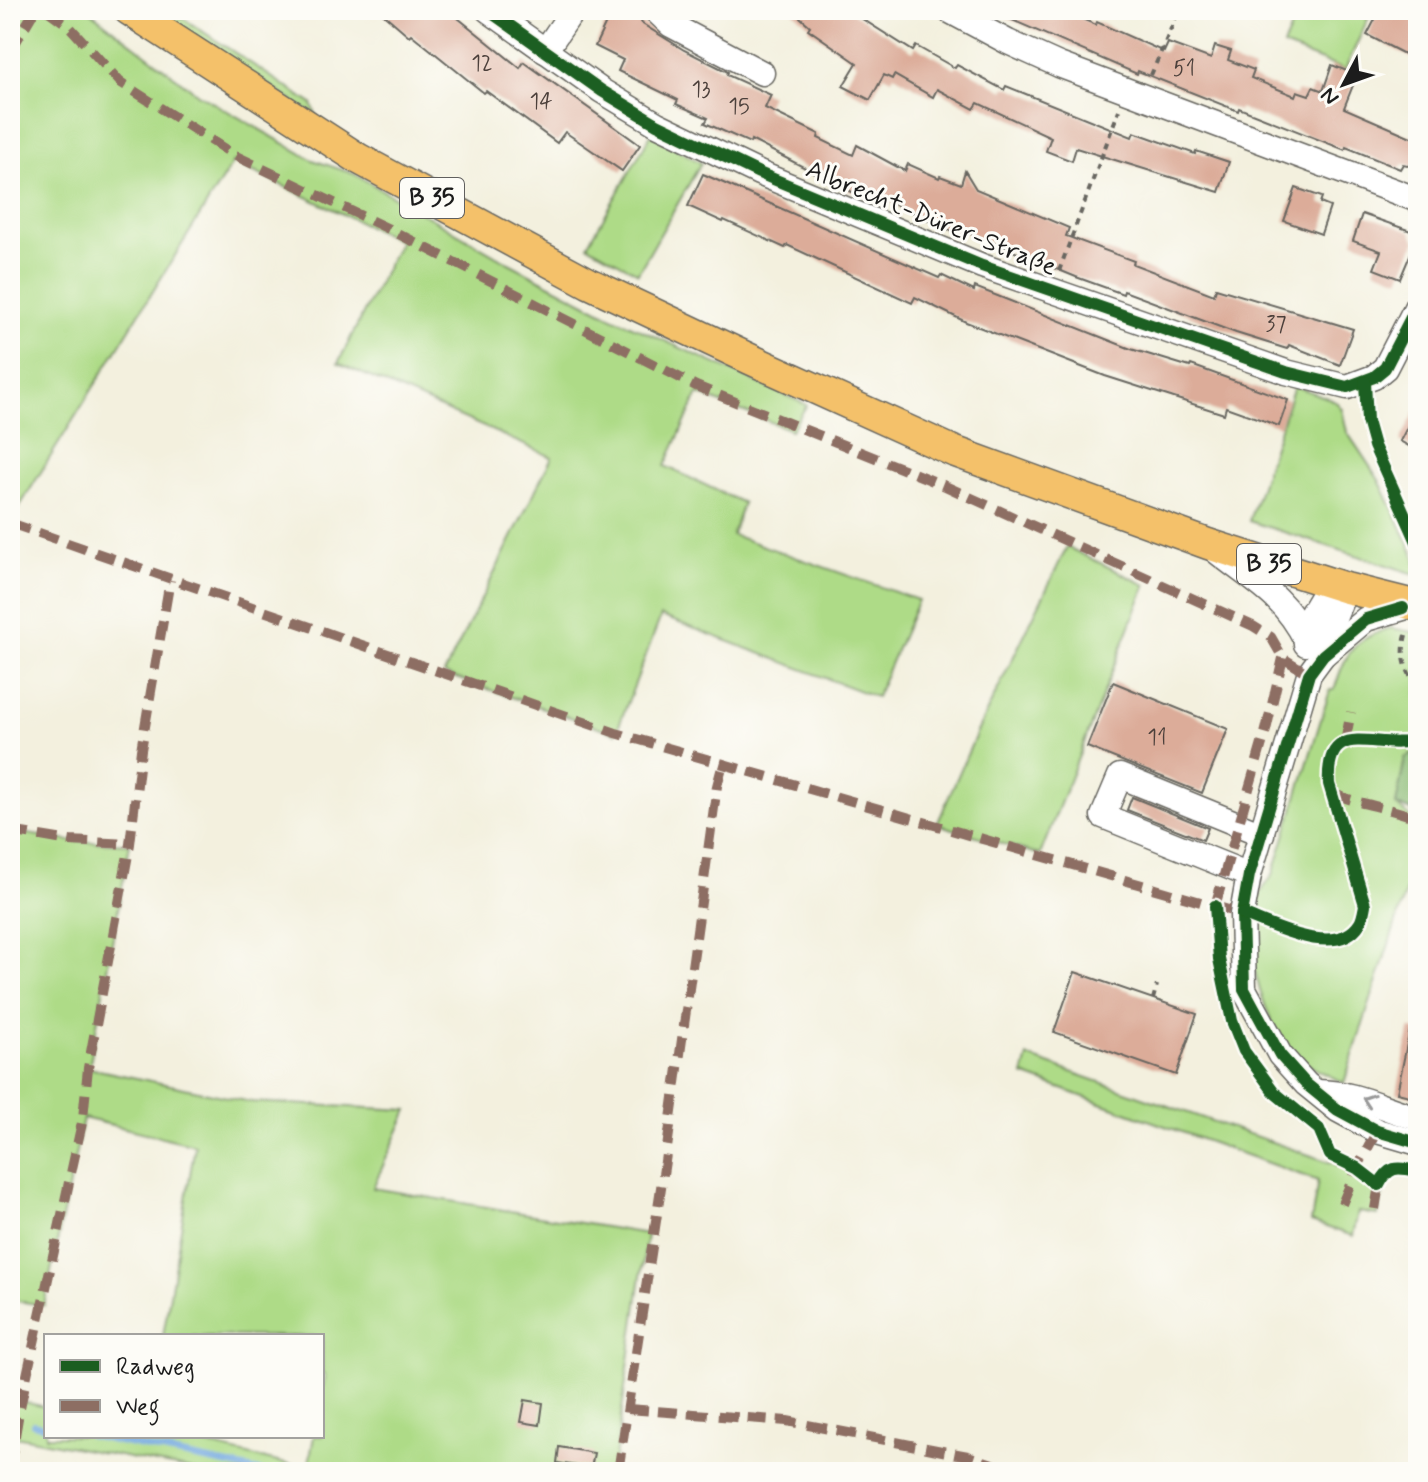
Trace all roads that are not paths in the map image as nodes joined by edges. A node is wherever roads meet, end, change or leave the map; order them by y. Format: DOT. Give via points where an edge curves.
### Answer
graph roads {
  1 [pos="129,10"];
  2 [pos="488,10"];
  3 [pos="573,10"];
  4 [pos="655,10"];
  5 [pos="948,10"];
  6 [pos="545,51"];
  7 [pos="762,73"];
  8 [pos="1418,200"];
  9 [pos="1418,304"];
  10 [pos="1208,544"];
  11 [pos="1338,586"];
  12 [pos="1410,614"];
  13 [pos="1313,656"];
  14 [pos="1187,803"];
  15 [pos="1262,834"];
  16 [pos="1167,842"];
  17 [pos="1249,875"];
  18 [pos="1317,1092"];
  19 [pos="1418,1118"];
  20 [pos="1418,1143"];
  1 -- 10 [label="main road, B 35" via="359,159 589,283 953,451"];
  2 -- 6 [label="street, Albrecht-Dürer-Straße"];
  3 -- 6 [label="street"];
  4 -- 7 [label="street" via="671,25"];
  5 -- 8 [label="street" via="1132,101"];
  6 -- 9 [label="street, Albrecht-Dürer-Straße" via="657,124 846,211 1052,292 1286,372 1347,387 1365,382 1385,368"];
  10 -- 11 [label="main road, B 35"];
  10 -- 13 [label="street" via="1280,599 1296,618"];
  11 -- 12 [label="main road, B 35"];
  11 -- 13 [label="street" via="1331,625"];
  12 -- 13 [label="street" via="1366,619"];
  13 -- 15 [label="street"];
  14 -- 15 [label="street"];
  14 -- 16 [label="street"];
  14 -- 16 [label="street"];
  14 -- 16 [label="street" via="1120,776 1103,816"];
  15 -- 17 [label="street"];
  16 -- 17 [label="street"];
  17 -- 18 [label="street" via="1242,914 1244,989 1280,1055"];
  19 -- 18 [label="street, one-way" via="1362,1097"];
  18 -- 20 [label="street" via="1377,1131"];
}
